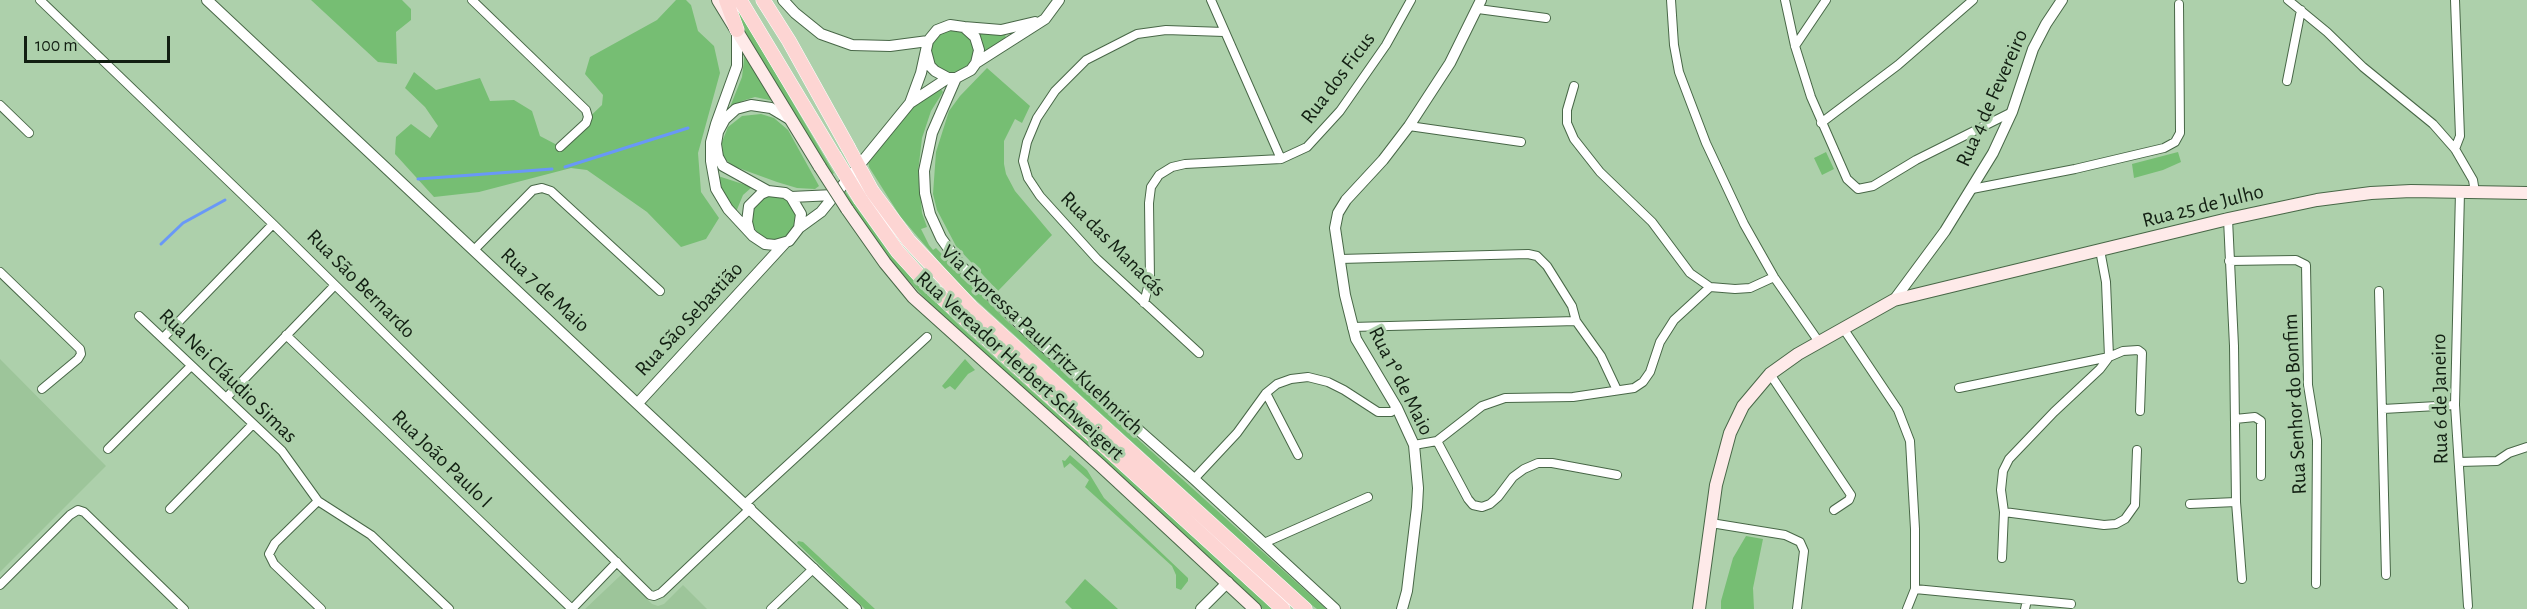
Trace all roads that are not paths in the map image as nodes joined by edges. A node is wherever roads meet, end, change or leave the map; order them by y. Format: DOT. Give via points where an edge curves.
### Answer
graph roads {
  1 [pos="40,0"];
  2 [pos="207,0"];
  3 [pos="471,0"];
  4 [pos="718,0"];
  5 [pos="726,0"];
  6 [pos="741,0"];
  7 [pos="763,0"];
  8 [pos="771,0"];
  9 [pos="783,0"];
  10 [pos="1211,0"];
  11 [pos="1411,0"];
  12 [pos="1671,0"];
  13 [pos="1785,0"];
  14 [pos="1826,0"];
  15 [pos="1973,0"];
  16 [pos="2062,0"];
  17 [pos="2288,0"];
  18 [pos="2455,0"];
  19 [pos="1061,1"];
  20 [pos="1479,4"];
  21 [pos="2178,4"];
  22 [pos="2301,10"];
  23 [pos="1546,18"];
  24 [pos="1045,19"];
  25 [pos="964,27"];
  26 [pos="737,30"];
  27 [pos="1224,32"];
  28 [pos="789,40"];
  29 [pos="927,46"];
  30 [pos="1795,46"];
  31 [pos="976,63"];
  32 [pos="952,78"];
  33 [pos="2287,81"];
  34 [pos="1574,86"];
  35 [pos="910,104"];
  36 [pos="0,105"];
  37 [pos="2012,111"];
  38 [pos="791,120"];
  39 [pos="1821,123"];
  40 [pos="1409,126"];
  41 [pos="29,133"];
  42 [pos="1521,142"];
  43 [pos="560,147"];
  44 [pos="2455,149"];
  45 [pos="1281,159"];
  46 [pos="1972,189"];
  47 [pos="768,191"];
  48 [pos="2460,192"];
  49 [pos="2475,192"];
  50 [pos="2527,193"];
  51 [pos="834,195"];
  52 [pos="791,197"];
  53 [pos="2228,219"];
  54 [pos="273,224"];
  55 [pos="799,228"];
  56 [pos="749,230"];
  57 [pos="785,243"];
  58 [pos="765,244"];
  59 [pos="474,250"];
  60 [pos="2100,250"];
  61 [pos="1340,259"];
  62 [pos="2229,261"];
  63 [pos="769,262"];
  64 [pos="0,272"];
  65 [pos="1774,277"];
  66 [pos="335,285"];
  67 [pos="1710,287"];
  68 [pos="660,291"];
  69 [pos="2379,291"];
  70 [pos="1894,300"];
  71 [pos="1144,303"];
  72 [pos="139,316"];
  73 [pos="1576,321"];
  74 [pos="1352,327"];
  75 [pos="1843,328"];
  76 [pos="286,335"];
  77 [pos="927,337"];
  78 [pos="163,338"];
  79 [pos="1819,342"];
  80 [pos="1199,353"];
  81 [pos="2109,357"];
  82 [pos="191,366"];
  83 [pos="1770,374"];
  84 [pos="1959,388"];
  85 [pos="42,389"];
  86 [pos="1617,390"];
  87 [pos="1266,393"];
  88 [pos="226,398"];
  89 [pos="638,403"];
  90 [pos="2456,405"];
  91 [pos="1397,408"];
  92 [pos="2383,409"];
  93 [pos="2140,411"];
  94 [pos="2235,419"];
  95 [pos="253,424"];
  96 [pos="1437,441"];
  97 [pos="1414,445"];
  98 [pos="2527,447"];
  99 [pos="108,449"];
  100 [pos="2137,450"];
  101 [pos="1298,455"];
  102 [pos="2459,462"];
  103 [pos="1617,475"];
  104 [pos="2261,476"];
  105 [pos="1194,479"];
  106 [pos="1368,497"];
  107 [pos="318,501"];
  108 [pos="2236,502"];
  109 [pos="2190,504"];
  110 [pos="748,506"];
  111 [pos="170,509"];
  112 [pos="1834,510"];
  113 [pos="2004,512"];
  114 [pos="1711,523"];
  115 [pos="1264,543"];
  116 [pos="2002,558"];
  117 [pos="617,562"];
  118 [pos="814,568"];
  119 [pos="2386,575"];
  120 [pos="2241,579"];
  121 [pos="1228,582"];
  122 [pos="2316,584"];
  123 [pos="0,585"];
  124 [pos="1915,589"];
  125 [pos="2026,604"];
  126 [pos="2072,604"];
  127 [pos="2468,606"];
  128 [pos="184,609"];
  129 [pos="321,609"];
  130 [pos="448,609"];
  131 [pos="572,609"];
  132 [pos="771,609"];
  133 [pos="856,609"];
  134 [pos="1201,609"];
  135 [pos="1255,609"];
  136 [pos="1283,609"];
  137 [pos="1305,609"];
  138 [pos="1335,609"];
  139 [pos="1402,609"];
  140 [pos="1699,609"];
  141 [pos="1797,609"];
  142 [pos="1907,609"];
  1 -- 54 [label="street, Rua São Bernardo"];
  2 -- 59 [label="street, Rua 7 de Maio"];
  3 -- 43 [label="street" via="586,110 585,123"];
  4 -- 26 [label="main road, Rua Vereador Herbert Schweigert"];
  5 -- 26 [label="main road"];
  6 -- 136 [label="main road, Via Expressa Paul Fritz Kuehnrich, bridge" via="861,200 898,252 927,284"];
  7 -- 28 [label="main road, Via Expressa Paul Fritz Kuehnrich"];
  8 -- 28 [label="main road"];
  9 -- 29 [label="street" via="821,34 852,45"];
  10 -- 27 [label="street"];
  11 -- 45 [label="street, Rua dos Ficus" via="1386,45 1340,111 1307,147"];
  12 -- 65 [label="street" via="1678,72 1691,107 1744,224"];
  13 -- 30 [label="street"];
  14 -- 30 [label="street"];
  15 -- 39 [label="street" via="1898,65"];
  16 -- 37 [label="street, Rua 4 de Fevereiro" via="2034,49"];
  17 -- 22 [label="street"];
  18 -- 44 [label="street" via="2460,136"];
  19 -- 24 [label="street"];
  20 -- 23 [label="street"];
  20 -- 40 [label="street, Rua 1º de Maio" via="1450,63"];
  21 -- 46 [label="street" via="2180,133 2175,142 2075,169"];
  22 -- 33 [label="street"];
  22 -- 44 [label="street" via="2433,124"];
  24 -- 25 [label="street" via="1001,30"];
  24 -- 31 [label="street"];
  25 -- 29 [label="street" via="944,26 932,34"];
  25 -- 31 [label="street" via="978,43"];
  26 -- 38 [label="main road, Rua Vereador Herbert Schweigert"];
  26 -- 56 [label="street" via="737,66 716,124 711,160 722,201"];
  27 -- 45 [label="street"];
  27 -- 71 [label="street, Rua das Manacás" via="1166,30 1137,34 1100,52 1086,60 1055,91 1027,142 1023,161 1041,196 1096,259"];
  28 -- 137 [label="main road, Via Expressa Paul Fritz Kuehnrich, bridge" via="872,191 909,241 971,307"];
  29 -- 32 [label="street" via="930,66"];
  29 -- 35 [label="street"];
  30 -- 39 [label="street"];
  31 -- 32 [label="street" via="964,75"];
  32 -- 35 [label="street"];
  32 -- 105 [label="street" via="932,133 924,171 930,214 941,238 962,266 1021,325"];
  34 -- 67 [label="street" via="1567,123 1574,139 1600,172 1652,222 1690,273"];
  35 -- 51 [label="street"];
  36 -- 41 [label="street"];
  37 -- 39 [label="street" via="1865,189 1858,189 1847,179"];
  37 -- 46 [label="street, Rua 4 de Fevereiro"];
  38 -- 47 [label="street" via="771,108 751,105 736,109 718,132 716,144 723,166"];
  38 -- 121 [label="main road, Rua Vereador Herbert Schweigert, bridge" via="899,282"];
  40 -- 42 [label="street"];
  40 -- 61 [label="street, Rua 1º de Maio" via="1338,213 1335,228"];
  44 -- 49 [label="street" via="2473,180"];
  45 -- 71 [label="street, Rua dos Ficus" via="1185,164 1159,174 1151,187 1149,203 1150,279"];
  46 -- 70 [label="street, Rua 4 de Fevereiro"];
  47 -- 52 [label="street"];
  47 -- 56 [label="street" via="749,206"];
  48 -- 49 [label="main road, Rua 25 de Julho"];
  48 -- 53 [label="main road, Rua 25 de Julho" via="2372,193"];
  48 -- 90 [label="street, Rua 6 de Janeiro"];
  49 -- 50 [label="main road, Rua 25 de Julho"];
  51 -- 52 [label="street"];
  51 -- 55 [label="street" via="821,212"];
  52 -- 55 [label="street" via="801,214"];
  53 -- 60 [label="main road, Rua 25 de Julho"];
  53 -- 62 [label="street"];
  54 -- 66 [label="street, Rua São Bernardo"];
  54 -- 78 [label="street"];
  55 -- 57 [label="street"];
  56 -- 58 [label="street"];
  57 -- 58 [label="street"];
  57 -- 63 [label="street, Rua São Sebastião"];
  58 -- 63 [label="street, Rua São Sebastião"];
  59 -- 68 [label="street" via="533,190 542,188 551,191"];
  59 -- 89 [label="street, Rua 7 de Maio"];
  60 -- 70 [label="main road, Rua 25 de Julho"];
  60 -- 81 [label="street" via="2106,282"];
  61 -- 73 [label="street" via="1533,255 1547,266 1572,306"];
  61 -- 74 [label="street, Rua 1º de Maio"];
  62 -- 94 [label="street"];
  62 -- 122 [label="street, Rua Senhor do Bonfim" via="2296,260 2306,265 2308,384 2317,449"];
  63 -- 89 [label="street, Rua São Sebastião"];
  64 -- 85 [label="street" via="80,349 78,358"];
  65 -- 67 [label="street" via="1750,288"];
  65 -- 79 [label="street"];
  66 -- 76 [label="street"];
  66 -- 117 [label="street, Rua São Bernardo"];
  67 -- 86 [label="street" via="1666,331 1643,382 1634,388"];
  69 -- 92 [label="street"];
  70 -- 75 [label="main road, Rua 25 de Julho"];
  71 -- 80 [label="street, Rua das Manacás"];
  72 -- 78 [label="street, Rua Nei Cláudio Simas"];
  73 -- 74 [label="street"];
  73 -- 86 [label="street" via="1601,356"];
  74 -- 91 [label="street, Rua 1º de Maio"];
  75 -- 79 [label="main road, Rua 25 de Julho"];
  75 -- 124 [label="street" via="1898,410 1910,441"];
  76 -- 88 [label="street"];
  76 -- 131 [label="street, Rua João Paulo I"];
  77 -- 110 [label="street"];
  78 -- 82 [label="street, Rua Nei Cláudio Simas"];
  79 -- 83 [label="main road, Rua 25 de Julho"];
  81 -- 84 [label="street"];
  81 -- 93 [label="street" via="2133,350 2142,353"];
  81 -- 113 [label="street" via="2009,459 2001,490"];
  82 -- 88 [label="street, Rua Nei Cláudio Simas"];
  82 -- 99 [label="street"];
  83 -- 112 [label="street" via="1851,495"];
  83 -- 114 [label="main road, Rua 25 de Julho" via="1743,406 1730,433"];
  86 -- 96 [label="street" via="1573,397 1505,398 1482,406"];
  87 -- 91 [label="street" via="1277,384 1308,377 1344,390 1378,412"];
  87 -- 101 [label="street"];
  87 -- 105 [label="street" via="1237,433"];
  88 -- 95 [label="street, Rua Nei Cláudio Simas"];
  89 -- 110 [label="street, Rua 7 de Maio"];
  90 -- 92 [label="street"];
  90 -- 102 [label="street, Rua 6 de Janeiro"];
  91 -- 97 [label="street, Rua 1º de Maio"];
  92 -- 119 [label="street"];
  94 -- 104 [label="street" via="2255,417 2262,421"];
  94 -- 108 [label="street"];
  95 -- 107 [label="street, Rua Nei Cláudio Simas" via="282,451"];
  95 -- 111 [label="street"];
  96 -- 97 [label="street"];
  96 -- 103 [label="street" via="1468,499 1482,507 1498,497 1524,468 1538,463"];
  97 -- 139 [label="street, Rua 1º de Maio" via="1417,507"];
  98 -- 102 [label="street" via="2497,461"];
  100 -- 113 [label="street" via="2135,505 2116,524"];
  102 -- 127 [label="street, Rua 6 de Janeiro"];
  105 -- 115 [label="street"];
  106 -- 115 [label="street"];
  107 -- 129 [label="street" via="275,543 269,554 274,564"];
  107 -- 130 [label="street, Rua Nei Cláudio Simas" via="371,535"];
  108 -- 109 [label="street"];
  108 -- 120 [label="street"];
  110 -- 117 [label="street, Rua São Bernardo" via="654,596"];
  110 -- 118 [label="street, Rua 7 de Maio"];
  113 -- 116 [label="street"];
  114 -- 140 [label="main road, Rua 25 de Julho"];
  114 -- 141 [label="street" via="1785,535 1800,542 1804,551"];
  115 -- 138 [label="street"];
  117 -- 131 [label="street"];
  118 -- 132 [label="street"];
  118 -- 133 [label="street, Rua 7 de Maio"];
  121 -- 134 [label="street"];
  121 -- 135 [label="main road, Rua Vereador Herbert Schweigert"];
  123 -- 128 [label="street" via="78,510"];
  124 -- 125 [label="street"];
  124 -- 142 [label="street"];
  125 -- 126 [label="street"];
}
